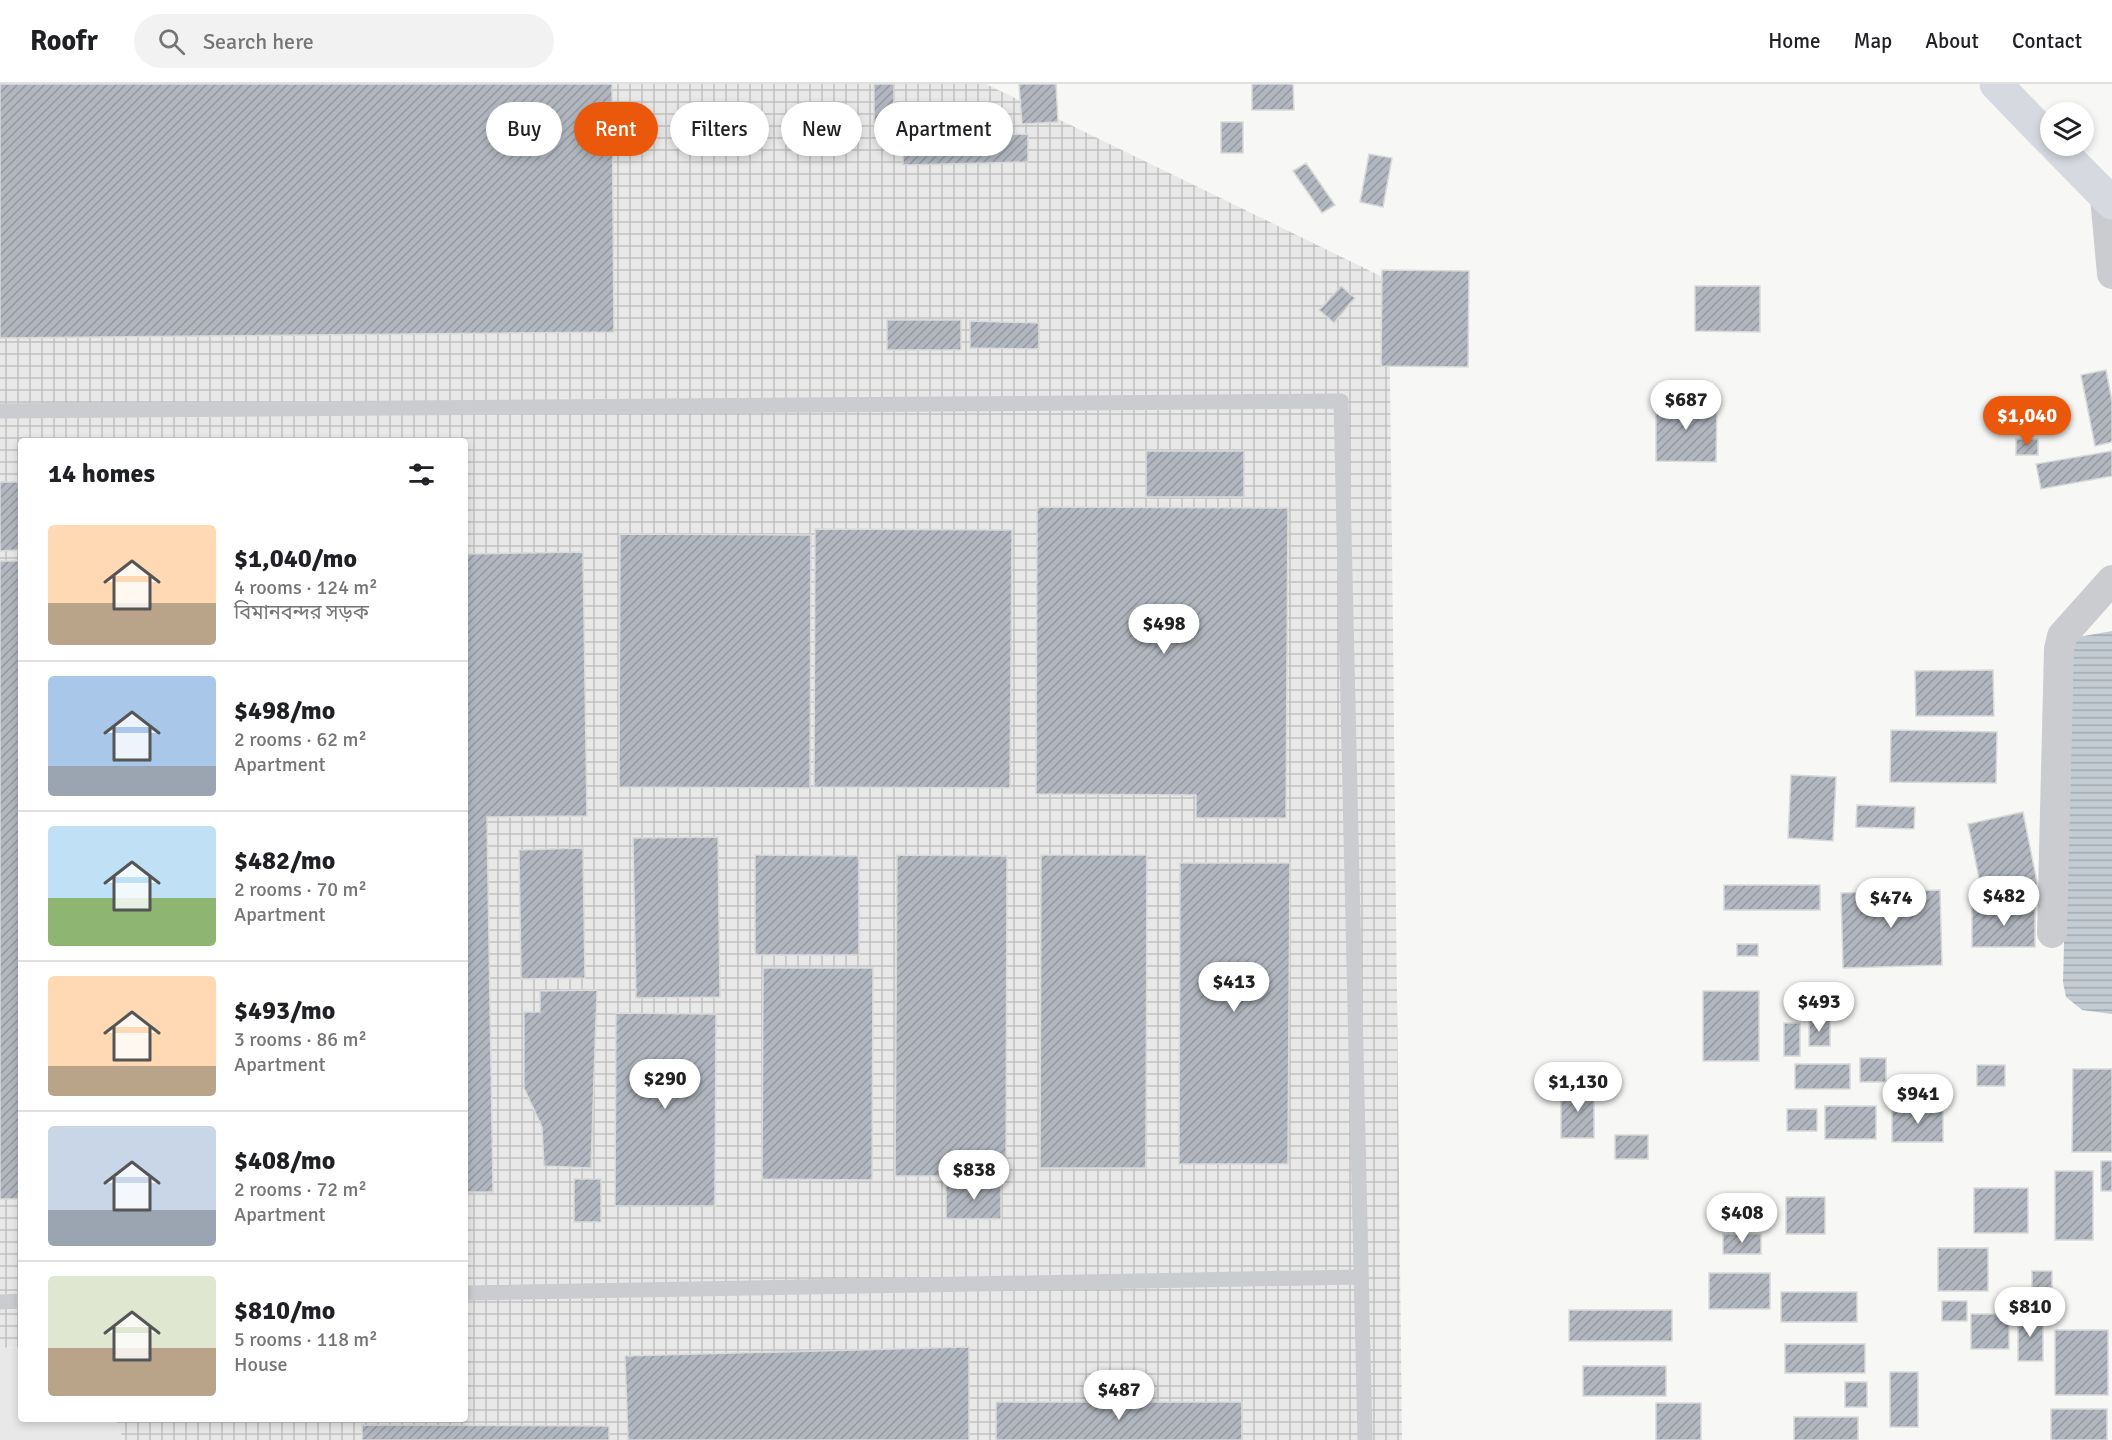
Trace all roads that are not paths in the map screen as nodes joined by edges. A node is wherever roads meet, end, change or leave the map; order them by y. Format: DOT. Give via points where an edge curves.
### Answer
graph roads {
  1 [pos="1996,84"];
  2 [pos="2040,130"];
  3 [pos="2066,156"];
  4 [pos="2109,200"];
  5 [pos="2112,274"];
  6 [pos="0,411"];
  7 [pos="2112,580"];
  8 [pos="2052,933"];
  9 [pos="1361,1277"];
  10 [pos="468,1293"];
  11 [pos="18,1301"];
  12 [pos="0,1302"];
  13 [pos="1365,1440"];
  1 -- 2 [label="main road"];
  3 -- 4 [label="main road"];
  4 -- 5 [label="street"];
  6 -- 9 [label="lane" via="1341,401"];
  7 -- 8 [label="street" via="2062,636 2059,649"];
  9 -- 10 [label="lane"];
  9 -- 13 [label="lane"];
  11 -- 12 [label="lane"];
}
